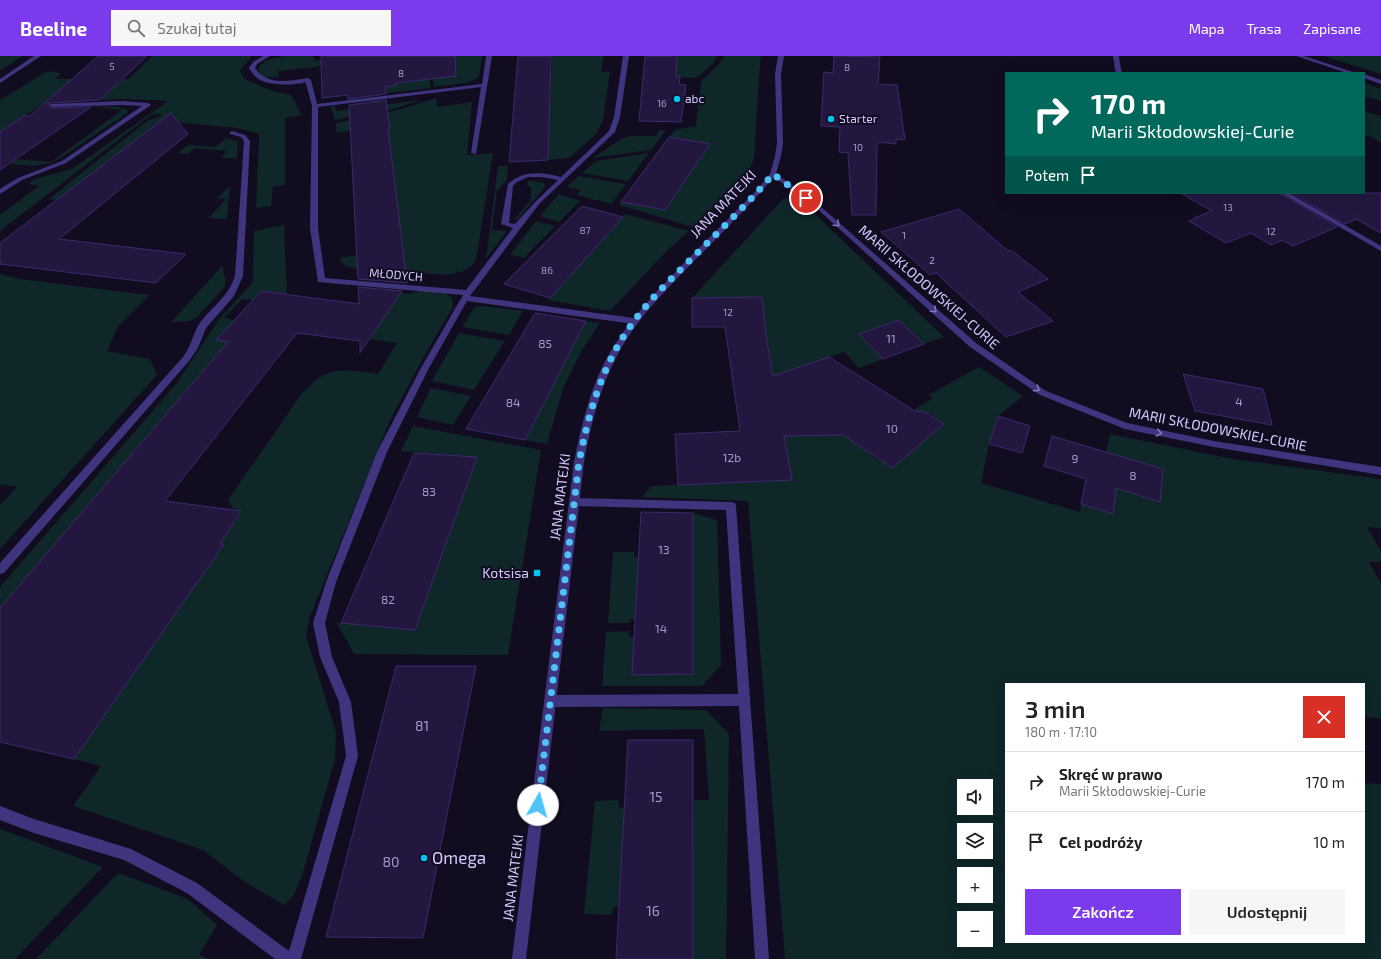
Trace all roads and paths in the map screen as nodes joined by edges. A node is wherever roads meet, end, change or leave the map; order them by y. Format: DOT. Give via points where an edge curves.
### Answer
graph roads {
  1 [pos="38,56"];
  2 [pos="267,56"];
  3 [pos="489,56"];
  4 [pos="626,56"];
  5 [pos="781,56"];
  6 [pos="1116,56"];
  7 [pos="1299,56"];
  8 [pos="1119,72"];
  9 [pos="1350,72"];
  10 [pos="1365,76"];
  11 [pos="0,81"];
  12 [pos="1381,82"];
  13 [pos="484,85"];
  14 [pos="52,105"];
  15 [pos="315,106"];
  16 [pos="232,133"];
  17 [pos="474,153"];
  18 [pos="773,174"];
  19 [pos="563,179"];
  20 [pos="0,192"];
  21 [pos="1286,194"];
  22 [pos="517,227"];
  23 [pos="1381,249"];
  24 [pos="466,296"];
  25 [pos="634,321"];
  26 [pos="1381,471"];
  27 [pos="574,502"];
  28 [pos="0,570"];
  29 [pos="744,700"];
  30 [pos="550,701"];
  31 [pos="0,813"];
  32 [pos="287,959"];
  33 [pos="294,959"];
  34 [pos="518,959"];
  35 [pos="762,959"];
  1 -- 11 [label="street"];
  2 -- 15 [label="street, MŁODYCH" via="252,68 258,77 279,83 308,80"];
  3 -- 13 [label="street"];
  4 -- 19 [label="street" via="617,117 612,132"];
  5 -- 18 [label="street, JANA MATEJKI" via="778,74 780,143"];
  6 -- 8 [label="street"];
  7 -- 9 [label="street"];
  10 -- 12 [label="street"];
  13 -- 15 [label="street"];
  13 -- 17 [label="street"];
  14 -- 20 [label="street" via="123,102 148,105 64,162 20,179"];
  15 -- 24 [label="street, MŁODYCH" via="314,228 321,280"];
  16 -- 28 [label="street" via="243,136 247,141 243,238 236,285 202,327 194,348 186,359"];
  18 -- 25 [label="street, JANA MATEJKI"];
  18 -- 26 [label="street, MARII SKŁODOWSKIEJ-CURIE, one-way" via="817,206 973,345 1043,393 1125,426 1214,444"];
  19 -- 22 [label="street" via="538,202"];
  19 -- 22 [label="street" via="528,175 514,180 510,185 505,224"];
  21 -- 23 [label="street"];
  22 -- 24 [label="street"];
  24 -- 25 [label="street, MŁODYCH"];
  24 -- 33 [label="street" via="382,452 330,582 319,623 326,657 345,702 352,756"];
  25 -- 27 [label="street, JANA MATEJKI" via="614,352 594,399 579,462"];
  27 -- 29 [label="street" via="731,506"];
  27 -- 30 [label="street, JANA MATEJKI"];
  29 -- 30 [label="street"];
  29 -- 35 [label="street"];
  30 -- 34 [label="street, JANA MATEJKI"];
  31 -- 32 [label="street" via="126,854 192,888"];
}
